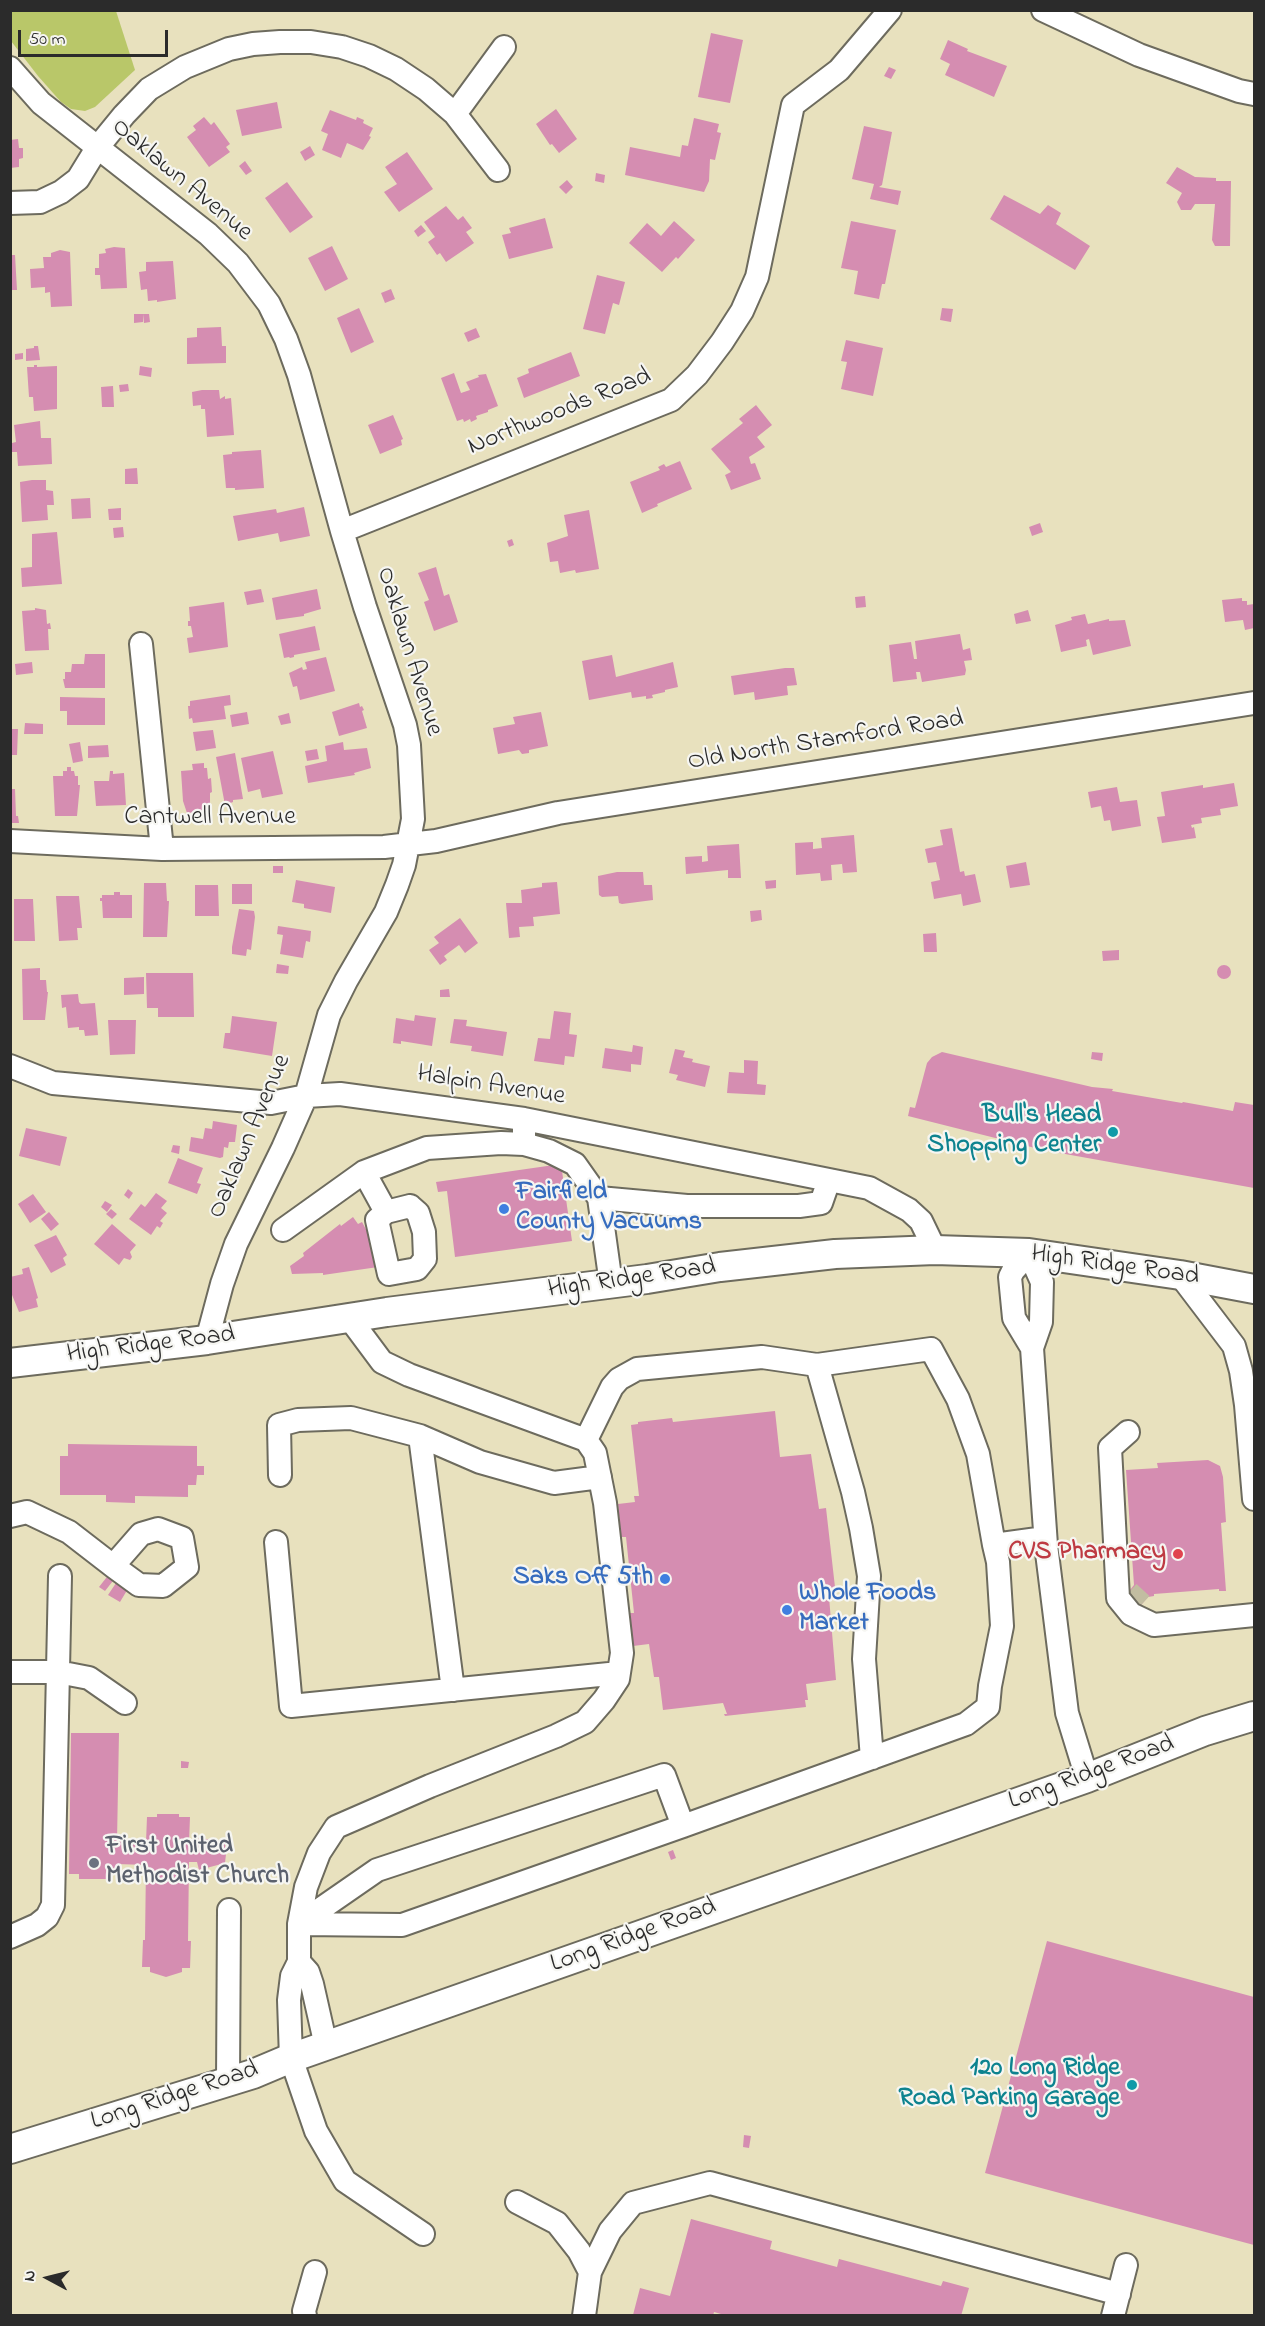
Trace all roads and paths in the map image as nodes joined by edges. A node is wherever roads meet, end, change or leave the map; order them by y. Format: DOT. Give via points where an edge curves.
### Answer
graph roads {
  1 [pos="890,10"];
  2 [pos="1043,10"];
  3 [pos="504,47"];
  4 [pos="10,68"];
  5 [pos="1254,94"];
  6 [pos="455,114"];
  7 [pos="97,148"];
  8 [pos="498,170"];
  9 [pos="10,203"];
  10 [pos="342,531"];
  11 [pos="141,644"];
  12 [pos="1254,703"];
  13 [pos="10,842"];
  14 [pos="408,844"];
  15 [pos="162,849"];
  16 [pos="10,1065"];
  17 [pos="306,1096"];
  18 [pos="524,1119"];
  19 [pos="524,1144"];
  20 [pos="364,1172"];
  21 [pos="829,1180"];
  22 [pos="599,1198"];
  23 [pos="386,1212"];
  24 [pos="283,1230"];
  25 [pos="935,1250"];
  26 [pos="1029,1253"];
  27 [pos="406,1272"];
  28 [pos="1180,1275"];
  29 [pos="611,1284"];
  30 [pos="1254,1289"];
  31 [pos="412,1309"];
  32 [pos="350,1319"];
  33 [pos="207,1340"];
  34 [pos="1032,1348"];
  35 [pos="10,1363"];
  36 [pos="817,1365"];
  37 [pos="1248,1372"];
  38 [pos="1128,1432"];
  39 [pos="420,1436"];
  40 [pos="586,1440"];
  41 [pos="280,1474"];
  42 [pos="600,1477"];
  43 [pos="1254,1499"];
  44 [pos="10,1516"];
  45 [pos="1045,1538"];
  46 [pos="276,1542"];
  47 [pos="994,1545"];
  48 [pos="113,1566"];
  49 [pos="60,1576"];
  50 [pos="1254,1615"];
  51 [pos="10,1672"];
  52 [pos="58,1672"];
  53 [pos="619,1673"];
  54 [pos="453,1690"];
  55 [pos="125,1703"];
  56 [pos="1254,1716"];
  57 [pos="872,1758"];
  58 [pos="1087,1778"];
  59 [pos="683,1826"];
  60 [pos="229,1910"];
  61 [pos="299,1924"];
  62 [pos="10,1937"];
  63 [pos="299,1962"];
  64 [pos="326,2046"];
  65 [pos="291,2058"];
  66 [pos="228,2082"];
  67 [pos="10,2150"];
  68 [pos="516,2202"];
  69 [pos="423,2234"];
  70 [pos="1126,2265"];
  71 [pos="315,2272"];
  72 [pos="590,2272"];
  73 [pos="1119,2294"];
  74 [pos="305,2316"];
  75 [pos="584,2316"];
  76 [pos="1113,2316"];
  1 -- 10 [label="street, Northwoods Road" via="839,70 794,105 757,277 722,342 672,400"];
  2 -- 5 [label="street" via="1139,56"];
  3 -- 6 [label="street"];
  4 -- 7 [label="street, Oaklawn Avenue" via="41,103"];
  6 -- 7 [label="street" via="426,89 369,56 311,42 253,44 209,56 149,89"];
  6 -- 8 [label="street"];
  7 -- 9 [label="street" via="78,178 61,192 40,202"];
  7 -- 10 [label="street, Oaklawn Avenue" via="208,234 238,263 269,304 299,375"];
  10 -- 14 [label="street, Oaklawn Avenue" via="405,725 413,796"];
  11 -- 15 [label="street"];
  12 -- 14 [label="street, Old North Stamford Road" via="558,813"];
  13 -- 15 [label="street, Cantwell Avenue"];
  14 -- 15 [label="street, Cantwell Avenue"];
  14 -- 17 [label="street, Oaklawn Avenue" via="386,912 330,1015"];
  16 -- 17 [label="street, Halpin Avenue" via="53,1083 271,1103"];
  17 -- 18 [label="street, Halpin Avenue" via="340,1094"];
  17 -- 33 [label="street, Oaklawn Avenue" via="236,1244"];
  18 -- 19 [label="street"];
  18 -- 21 [label="street, Halpin Avenue"];
  19 -- 20 [label="street" via="427,1148"];
  19 -- 22 [label="street" via="549,1150 575,1164"];
  20 -- 23 [label="street"];
  20 -- 24 [label="street"];
  21 -- 22 [label="street" via="821,1203 799,1206 687,1206"];
  21 -- 25 [label="street, Halpin Avenue" via="869,1188 909,1210 921,1221"];
  22 -- 29 [label="street"];
  23 -- 27 [label="street" via="377,1220 389,1274"];
  23 -- 27 [label="street" via="410,1206 418,1213 424,1232 425,1258 417,1269"];
  25 -- 26 [label="main road, High Ridge Road"];
  25 -- 29 [label="main road, High Ridge Road" via="835,1254"];
  26 -- 28 [label="main road, High Ridge Road"];
  26 -- 34 [label="street" via="1042,1282 1041,1322"];
  26 -- 34 [label="street" via="1010,1277 1014,1318"];
  27 -- 31 [label="street"];
  28 -- 30 [label="main road, High Ridge Road"];
  28 -- 37 [label="street" via="1234,1346"];
  29 -- 31 [label="main road, High Ridge Road"];
  31 -- 32 [label="main road, High Ridge Road"];
  32 -- 33 [label="main road, High Ridge Road"];
  32 -- 40 [label="street" via="382,1362"];
  33 -- 35 [label="main road, High Ridge Road"];
  34 -- 45 [label="street"];
  36 -- 40 [label="street" via="762,1357 637,1369 612,1387"];
  36 -- 47 [label="street" via="931,1349 958,1400 978,1454"];
  36 -- 57 [label="street" via="855,1501 869,1576 864,1659"];
  37 -- 43 [label="street"];
  38 -- 50 [label="street" via="1110,1448 1131,1614 1154,1625"];
  39 -- 41 [label="street" via="351,1418 297,1420 279,1425"];
  39 -- 42 [label="street" via="480,1462 554,1483"];
  39 -- 54 [label="street"];
  40 -- 42 [label="street" via="596,1453"];
  42 -- 53 [label="street" via="622,1653"];
  44 -- 48 [label="street" via="27,1512 69,1532"];
  45 -- 47 [label="street"];
  45 -- 58 [label="street" via="1067,1713"];
  46 -- 54 [label="street" via="291,1706"];
  47 -- 57 [label="street" via="1002,1626 988,1707 966,1724"];
  49 -- 52 [label="street"];
  51 -- 52 [label="street"];
  52 -- 55 [label="street" via="89,1678"];
  52 -- 62 [label="street" via="53,1905 37,1925"];
  53 -- 54 [label="street"];
  53 -- 61 [label="street" via="604,1700 585,1722 336,1827 319,1853 306,1887"];
  56 -- 58 [label="main road, Long Ridge Road"];
  57 -- 59 [label="street"];
  58 -- 64 [label="main road, Long Ridge Road"];
  59 -- 61 [label="street" via="402,1925"];
  59 -- 61 [label="street" via="664,1775 376,1870"];
  60 -- 66 [label="street"];
  61 -- 63 [label="street"];
  63 -- 64 [label="street" via="312,1984"];
  63 -- 65 [label="street" via="289,2000"];
  64 -- 65 [label="main road, Long Ridge Road"];
  65 -- 66 [label="main road, Long Ridge Road"];
  65 -- 69 [label="street" via="316,2131 345,2181"];
  66 -- 67 [label="main road, Long Ridge Road"];
  68 -- 72 [label="street" via="557,2223"];
  70 -- 73 [label="street"];
  71 -- 74 [label="street"];
  72 -- 73 [label="street" via="610,2231 633,2203 710,2183"];
  72 -- 75 [label="street"];
  73 -- 76 [label="street"];
}
